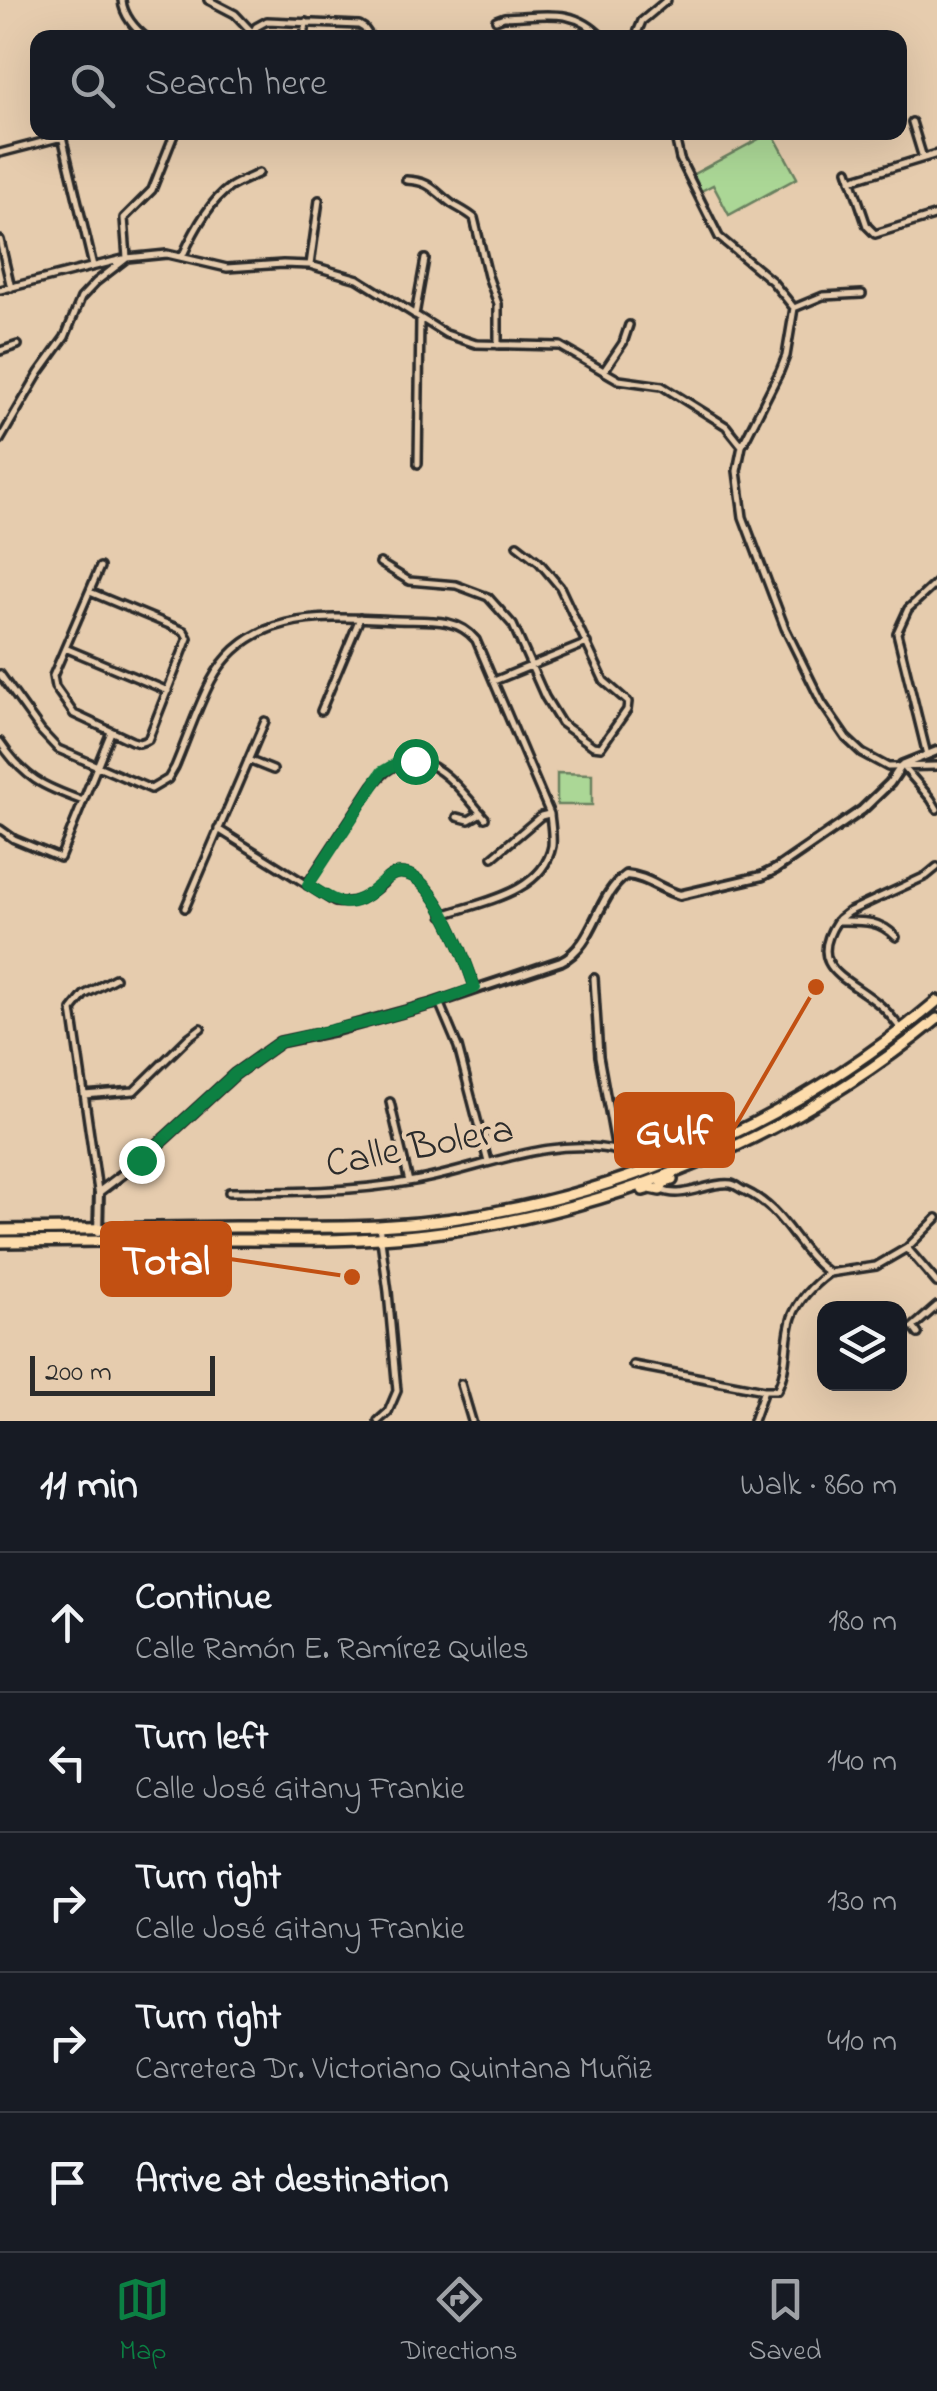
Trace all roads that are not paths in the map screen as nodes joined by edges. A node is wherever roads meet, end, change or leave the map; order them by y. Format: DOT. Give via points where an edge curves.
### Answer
graph roads {
  1 [pos="122,0"];
  2 [pos="208,0"];
  3 [pos="667,0"];
  4 [pos="496,20"];
  5 [pos="306,22"];
  6 [pos="137,30"];
  7 [pos="247,30"];
  8 [pos="254,30"];
  9 [pos="305,30"];
  10 [pos="365,30"];
  11 [pos="595,30"];
  12 [pos="638,30"];
  13 [pos="912,122"];
  14 [pos="45,140"];
  15 [pos="63,140"];
  16 [pos="171,140"];
  17 [pos="676,140"];
  18 [pos="0,153"];
  19 [pos="937,154"];
  20 [pos="923,158"];
  21 [pos="848,170"];
  22 [pos="259,173"];
  23 [pos="406,180"];
  24 [pos="851,180"];
  25 [pos="319,200"];
  26 [pos="937,215"];
  27 [pos="0,240"];
  28 [pos="182,257"];
  29 [pos="127,258"];
  30 [pos="425,259"];
  31 [pos="93,266"];
  32 [pos="310,266"];
  33 [pos="11,288"];
  34 [pos="0,290"];
  35 [pos="862,294"];
  36 [pos="794,308"];
  37 [pos="418,316"];
  38 [pos="629,324"];
  39 [pos="18,345"];
  40 [pos="498,345"];
  41 [pos="0,351"];
  42 [pos="604,371"];
  43 [pos="0,440"];
  44 [pos="742,446"];
  45 [pos="418,464"];
  46 [pos="517,545"];
  47 [pos="382,565"];
  48 [pos="100,568"];
  49 [pos="937,582"];
  50 [pos="90,592"];
  51 [pos="360,618"];
  52 [pos="586,643"];
  53 [pos="65,648"];
  54 [pos="532,666"];
  55 [pos="0,674"];
  56 [pos="494,681"];
  57 [pos="168,691"];
  58 [pos="320,711"];
  59 [pos="265,722"];
  60 [pos="110,732"];
  61 [pos="0,742"];
  62 [pos="937,751"];
  63 [pos="927,755"];
  64 [pos="248,760"];
  65 [pos="902,765"];
  66 [pos="97,766"];
  67 [pos="937,766"];
  68 [pos="272,770"];
  69 [pos="83,801"];
  70 [pos="937,809"];
  71 [pos="550,814"];
  72 [pos="457,817"];
  73 [pos="0,829"];
  74 [pos="218,830"];
  75 [pos="506,856"];
  76 [pos="937,867"];
  77 [pos="308,885"];
  78 [pos="185,908"];
  79 [pos="443,914"];
  80 [pos="837,921"];
  81 [pos="896,937"];
  82 [pos="115,978"];
  83 [pos="594,978"];
  84 [pos="475,988"];
  85 [pos="937,1001"];
  86 [pos="440,1002"];
  87 [pos="937,1019"];
  88 [pos="201,1028"];
  89 [pos="902,1030"];
  90 [pos="84,1095"];
  91 [pos="390,1102"];
  92 [pos="654,1142"];
  93 [pos="617,1147"];
  94 [pos="679,1158"];
  95 [pos="488,1162"];
  96 [pos="698,1164"];
  97 [pos="635,1174"];
  98 [pos="409,1182"];
  99 [pos="660,1190"];
  100 [pos="99,1192"];
  101 [pos="229,1192"];
  102 [pos="606,1197"];
  103 [pos="937,1218"];
  104 [pos="379,1226"];
  105 [pos="98,1228"];
  106 [pos="0,1230"];
  107 [pos="381,1238"];
  108 [pos="98,1241"];
  109 [pos="0,1242"];
  110 [pos="907,1248"];
  111 [pos="829,1272"];
  112 [pos="937,1284"];
  113 [pos="937,1306"];
  114 [pos="918,1334"];
  115 [pos="632,1366"];
  116 [pos="460,1384"];
  117 [pos="764,1390"];
  118 [pos="378,1421"];
  119 [pos="472,1421"];
  120 [pos="753,1421"];
  1 -- 6 [label="street"];
  2 -- 7 [label="street" via="235,14"];
  3 -- 12 [label="street"];
  4 -- 11 [label="street" via="568,15"];
  5 -- 8 [label="street" via="267,21"];
  5 -- 9 [label="street"];
  5 -- 10 [label="street"];
  13 -- 20 [label="street"];
  14 -- 18 [label="street"];
  15 -- 31 [label="street"];
  16 -- 29 [label="street" via="152,190 124,218"];
  17 -- 36 [label="street" via="719,238"];
  19 -- 20 [label="street"];
  20 -- 24 [label="street"];
  21 -- 24 [label="street"];
  22 -- 28 [label="street" via="218,198"];
  23 -- 40 [label="street" via="430,185 474,218 498,304"];
  24 -- 26 [label="street" via="874,234"];
  25 -- 32 [label="street"];
  27 -- 33 [label="street"];
  28 -- 29 [label="street"];
  28 -- 32 [label="street" via="227,268"];
  29 -- 31 [label="street"];
  29 -- 43 [label="street" via="82,298"];
  30 -- 37 [label="street"];
  31 -- 33 [label="street"];
  32 -- 37 [label="street" via="358,279"];
  33 -- 34 [label="street"];
  35 -- 36 [label="street" via="824,296"];
  36 -- 44 [label="street" via="786,356"];
  37 -- 40 [label="street" via="446,334"];
  37 -- 45 [label="street"];
  38 -- 42 [label="street"];
  39 -- 41 [label="street"];
  40 -- 42 [label="street" via="560,346"];
  42 -- 44 [label="street" via="662,386 726,426"];
  44 -- 65 [label="street" via="742,517 822,703 862,753"];
  46 -- 52 [label="street" via="560,587"];
  47 -- 54 [label="street" via="409,581 456,585 488,597 514,625"];
  48 -- 50 [label="street"];
  49 -- 63 [label="street" via="908,609 896,633"];
  50 -- 53 [label="street"];
  50 -- 57 [label="street" via="184,632 186,646"];
  51 -- 56 [label="street" via="462,626 476,640"];
  51 -- 58 [label="street"];
  51 -- 66 [label="street" via="282,623 241,646 212,679 162,784 140,786"];
  52 -- 54 [label="street"];
  52 -- 54 [label="street" via="604,681 628,702 602,747 561,722"];
  53 -- 57 [label="street"];
  53 -- 60 [label="street" via="52,676 55,687 74,714"];
  54 -- 56 [label="street"];
  55 -- 66 [label="street" via="50,742"];
  56 -- 71 [label="street"];
  57 -- 60 [label="street" via="148,740"];
  59 -- 64 [label="street"];
  60 -- 66 [label="street"];
  61 -- 69 [label="street" via="26,775"];
  62 -- 63 [label="street"];
  63 -- 65 [label="street"];
  64 -- 68 [label="street"];
  64 -- 74 [label="street"];
  65 -- 67 [label="street"];
  65 -- 70 [label="street"];
  65 -- 84 [label="street" via="862,810 776,869 680,894 626,875 570,957"];
  66 -- 69 [label="street"];
  69 -- 73 [label="street" via="60,858"];
  71 -- 75 [label="street" via="496,854"];
  71 -- 79 [label="street" via="552,844 536,876 512,892"];
  72 -- 77 [label="street" via="483,815 434,765 396,764 382,772"];
  74 -- 77 [label="street"];
  74 -- 78 [label="street"];
  76 -- 80 [label="street"];
  77 -- 79 [label="street" via="335,902 353,904 392,874 409,873"];
  79 -- 84 [label="street"];
  80 -- 81 [label="street" via="872,920"];
  80 -- 89 [label="street" via="826,938 826,958"];
  82 -- 90 [label="street" via="72,1010"];
  83 -- 93 [label="street" via="599,1056"];
  84 -- 86 [label="street"];
  85 -- 89 [label="highway"];
  86 -- 95 [label="street"];
  86 -- 100 [label="street" via="280,1042"];
  87 -- 96 [label="highway" via="829,1098"];
  88 -- 90 [label="street" via="134,1091"];
  89 -- 94 [label="highway" via="795,1103"];
  90 -- 100 [label="street"];
  91 -- 98 [label="street"];
  92 -- 93 [label="street, Calle Bolera"];
  93 -- 94 [label="highway"];
  93 -- 95 [label="street, Calle Bolera" via="547,1148"];
  93 -- 97 [label="highway" via="638,1160"];
  94 -- 97 [label="highway"];
  95 -- 98 [label="street, Calle Bolera"];
  96 -- 99 [label="highway"];
  96 -- 102 [label="highway"];
  97 -- 104 [label="highway" via="502,1210"];
  98 -- 101 [label="street, Calle Bolera" via="322,1192"];
  99 -- 102 [label="highway"];
  99 -- 111 [label="street" via="730,1184 756,1196"];
  100 -- 105 [label="street"];
  102 -- 107 [label="highway" via="517,1220"];
  103 -- 110 [label="street"];
  104 -- 105 [label="highway"];
  104 -- 107 [label="street"];
  105 -- 106 [label="highway"];
  105 -- 108 [label="street"];
  107 -- 108 [label="highway"];
  107 -- 118 [label="street" via="396,1391"];
  108 -- 109 [label="highway"];
  110 -- 111 [label="street" via="876,1266"];
  110 -- 112 [label="street"];
  111 -- 117 [label="street" via="792,1317 782,1380 776,1390"];
  113 -- 114 [label="street" via="913,1327"];
  115 -- 117 [label="street"];
  116 -- 119 [label="street"];
  117 -- 120 [label="street"];
}
